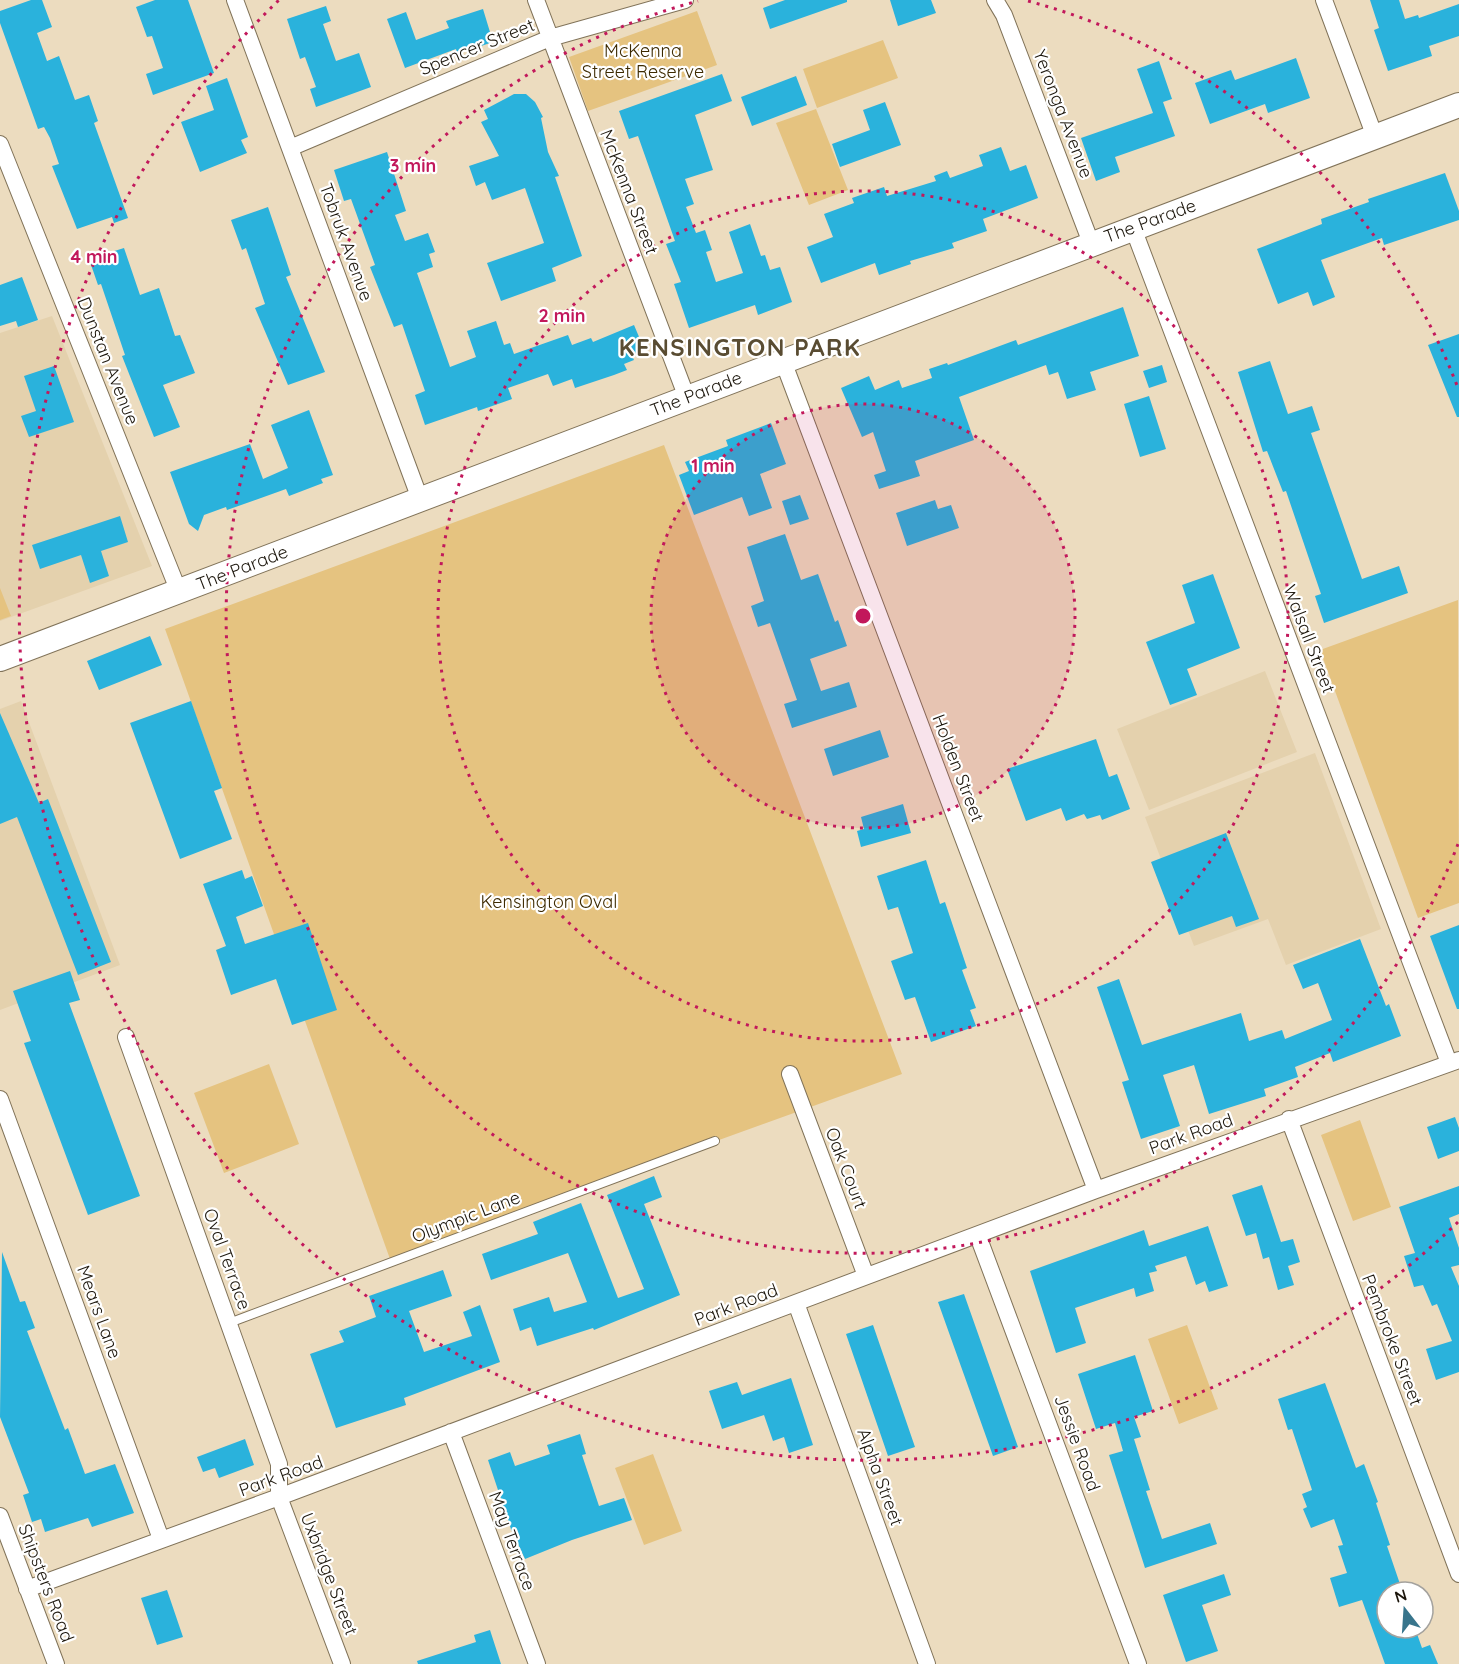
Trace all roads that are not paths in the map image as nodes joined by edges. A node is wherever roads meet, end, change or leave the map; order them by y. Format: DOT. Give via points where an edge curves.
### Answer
graph roads {
  1 [pos="235,0"];
  2 [pos="536,0"];
  3 [pos="685,0"];
  4 [pos="994,0"];
  5 [pos="1324,0"];
  6 [pos="550,38"];
  7 [pos="1459,107"];
  8 [pos="1375,137"];
  9 [pos="0,144"];
  10 [pos="290,148"];
  11 [pos="1133,228"];
  12 [pos="1091,243"];
  13 [pos="783,361"];
  14 [pos="687,398"];
  15 [pos="420,499"];
  16 [pos="179,592"];
  17 [pos="0,659"];
  18 [pos="126,1036"];
  19 [pos="1454,1061"];
  20 [pos="790,1074"];
  21 [pos="0,1099"];
  22 [pos="1288,1119"];
  23 [pos="715,1141"];
  24 [pos="1096,1190"];
  25 [pos="978,1236"];
  26 [pos="866,1276"];
  27 [pos="796,1303"];
  28 [pos="229,1323"];
  29 [pos="451,1432"];
  30 [pos="279,1497"];
  31 [pos="0,1516"];
  32 [pos="161,1539"];
  33 [pos="1459,1574"];
  34 [pos="27,1589"];
  35 [pos="56,1664"];
  36 [pos="342,1664"];
  37 [pos="537,1664"];
  38 [pos="927,1664"];
  39 [pos="1138,1664"];
  1 -- 10 [label="street, Tobruk Avenue"];
  2 -- 6 [label="street, McKenna Street"];
  3 -- 6 [label="street, Spencer Street"];
  4 -- 12 [label="street, Yeronga Avenue" via="1004,15"];
  5 -- 8 [label="street"];
  6 -- 10 [label="street, Spencer Street"];
  6 -- 14 [label="street, McKenna Street"];
  7 -- 8 [label="main road, The Parade"];
  8 -- 11 [label="main road, The Parade"];
  9 -- 16 [label="street, Dunstan Avenue"];
  10 -- 15 [label="street, Tobruk Avenue"];
  11 -- 12 [label="main road, The Parade"];
  11 -- 19 [label="street, Walsall Street"];
  12 -- 13 [label="main road, The Parade"];
  13 -- 14 [label="main road, The Parade"];
  13 -- 24 [label="street, Holden Street"];
  14 -- 15 [label="main road, The Parade"];
  15 -- 16 [label="main road, The Parade"];
  16 -- 17 [label="main road, The Parade"];
  18 -- 28 [label="street, Oval Terrace"];
  19 -- 22 [label="street, Park Road"];
  20 -- 26 [label="street, Oak Court"];
  21 -- 32 [label="street, Mears Lane"];
  22 -- 24 [label="street, Park Road"];
  22 -- 33 [label="street, Pembroke Street"];
  23 -- 28 [label="lane, Olympic Lane"];
  24 -- 25 [label="street, Park Road"];
  25 -- 26 [label="street, Park Road"];
  25 -- 39 [label="street, Jessie Road"];
  26 -- 27 [label="street, Park Road"];
  27 -- 29 [label="street, Park Road"];
  27 -- 38 [label="street, Alpha Street"];
  28 -- 30 [label="street, Oval Terrace" via="279,1464"];
  29 -- 30 [label="street, Park Road"];
  29 -- 37 [label="street, May Terrace"];
  30 -- 32 [label="street, Park Road"];
  30 -- 36 [label="street, Uxbridge Street"];
  31 -- 34 [label="street, Shipsters Road"];
  32 -- 34 [label="street, Park Road"];
  34 -- 35 [label="street, Shipsters Road"];
}
